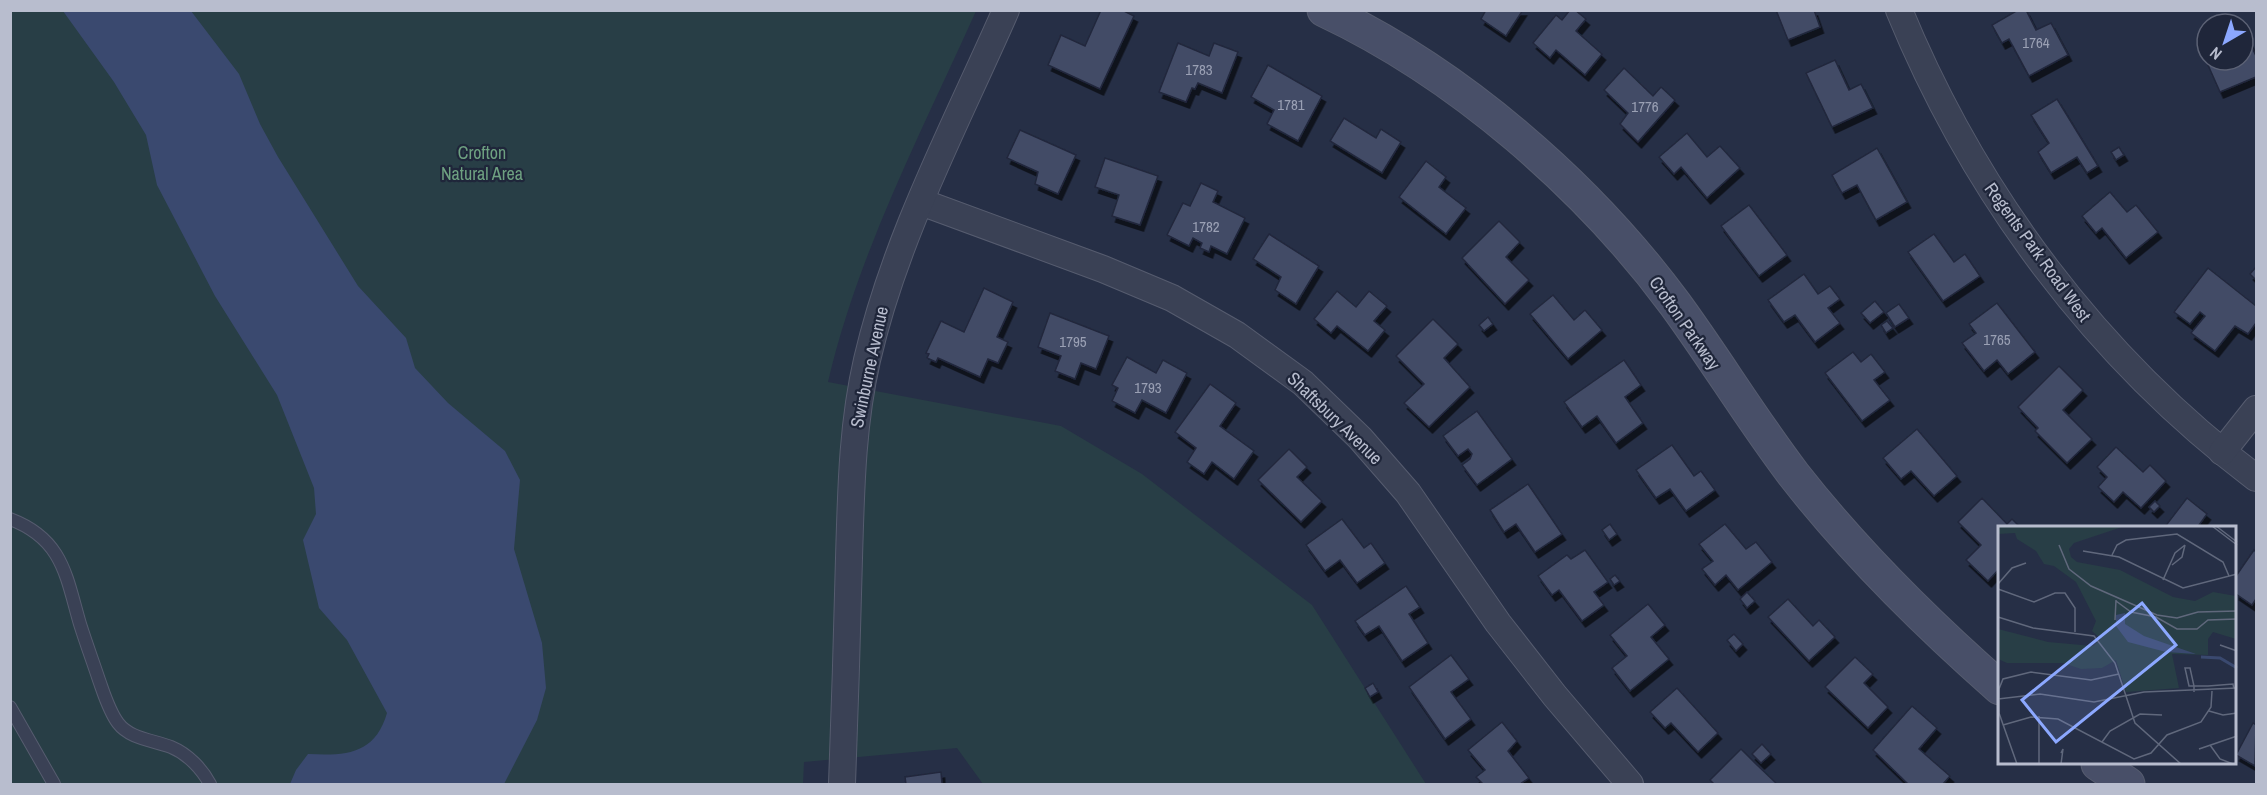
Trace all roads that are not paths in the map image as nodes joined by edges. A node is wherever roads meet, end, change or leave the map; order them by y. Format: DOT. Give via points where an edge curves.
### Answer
graph roads {
  1 [pos="1006,10"];
  2 [pos="1324,10"];
  3 [pos="1899,10"];
  4 [pos="921,202"];
  5 [pos="2256,409"];
  6 [pos="2222,452"];
  7 [pos="2256,478"];
  8 [pos="10,519"];
  9 [pos="1998,686"];
  10 [pos="10,707"];
  11 [pos="2100,765"];
  12 [pos="54,784"];
  13 [pos="210,784"];
  14 [pos="842,784"];
  15 [pos="1630,784"];
  16 [pos="2128,784"];
  1 -- 4 [label="street, Swinburne Avenue"];
  2 -- 9 [label="street, Crofton Parkway" via="1473,101 1548,164 1611,226 1675,304 1802,484 1935,631"];
  3 -- 6 [label="street, Regents Park Road West" via="1946,110 2031,249 2082,316 2144,382"];
  4 -- 14 [label="street, Swinburne Avenue" via="882,302 856,416"];
  4 -- 15 [label="street, Shaftsbury Avenue" via="1172,298 1237,335 1303,383 1360,438 1408,493 1498,623"];
  5 -- 6 [label="street"];
  6 -- 7 [label="street, Regents Park Road West"];
  8 -- 13 [label="lane" via="30,526 55,550 66,572 105,698 118,722 130,734 187,756"];
  10 -- 12 [label="lane"];
  11 -- 16 [label="street"];
}
